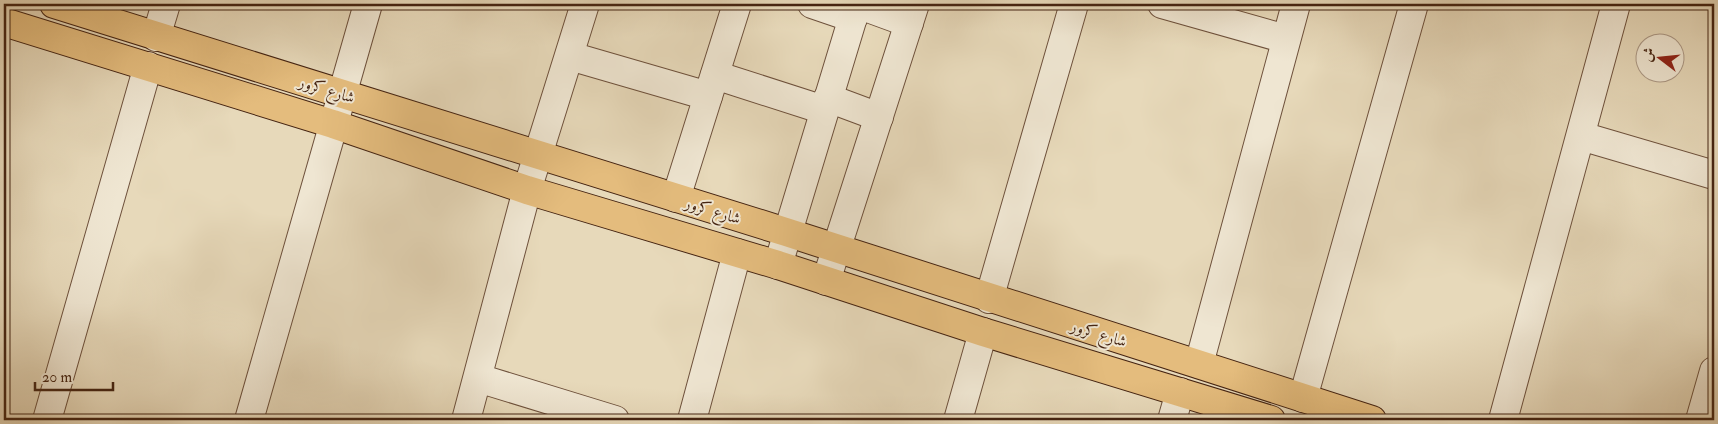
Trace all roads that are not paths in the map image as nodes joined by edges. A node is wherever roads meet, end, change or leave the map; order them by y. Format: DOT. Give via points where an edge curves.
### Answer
graph roads {
  1 [pos="54,4"];
  2 [pos="166,4"];
  3 [pos="368,4"];
  4 [pos="585,4"];
  5 [pos="738,4"];
  6 [pos="812,4"];
  7 [pos="1074,4"];
  8 [pos="1162,4"];
  9 [pos="1296,4"];
  10 [pos="1414,4"];
  11 [pos="1616,4"];
  12 [pos="855,8"];
  13 [pos="912,13"];
  14 [pos="4,22"];
  15 [pos="156,37"];
  16 [pos="1286,39"];
  17 [pos="570,56"];
  18 [pos="148,66"];
  19 [pos="712,86"];
  20 [pos="343,94"];
  21 [pos="826,104"];
  22 [pos="879,117"];
  23 [pos="334,124"];
  24 [pos="1581,136"];
  25 [pos="537,156"];
  26 [pos="1714,175"];
  27 [pos="527,190"];
  28 [pos="676,198"];
  29 [pos="786,232"];
  30 [pos="837,249"];
  31 [pos="737,253"];
  32 [pos="778,266"];
  33 [pos="826,282"];
  34 [pos="988,299"];
  35 [pos="983,332"];
  36 [pos="1199,364"];
  37 [pos="1714,371"];
  38 [pos="478,378"];
  39 [pos="1180,392"];
  40 [pos="1304,398"];
  41 [pos="46,420"];
  42 [pos="249,420"];
  43 [pos="466,420"];
  44 [pos="615,420"];
  45 [pos="692,420"];
  46 [pos="958,420"];
  47 [pos="1172,420"];
  48 [pos="1271,420"];
  49 [pos="1372,420"];
  50 [pos="1503,420"];
  51 [pos="1700,420"];
  1 -- 15 [label="main road, شارع كرور"];
  2 -- 15 [label="street"];
  3 -- 20 [label="street"];
  4 -- 17 [label="street"];
  5 -- 19 [label="street"];
  6 -- 12 [label="street"];
  7 -- 34 [label="street"];
  8 -- 16 [label="street"];
  9 -- 16 [label="street"];
  10 -- 40 [label="street"];
  11 -- 24 [label="street"];
  12 -- 13 [label="street"];
  12 -- 21 [label="street"];
  13 -- 22 [label="street"];
  14 -- 18 [label="main road, شارع كرور"];
  15 -- 20 [label="main road, شارع كرور"];
  16 -- 36 [label="street"];
  17 -- 19 [label="street"];
  17 -- 25 [label="street"];
  18 -- 23 [label="main road, شارع كرور"];
  18 -- 41 [label="street"];
  19 -- 21 [label="street"];
  19 -- 28 [label="street"];
  20 -- 23 [label="street"];
  20 -- 25 [label="main road, شارع كرور"];
  21 -- 22 [label="street"];
  21 -- 29 [label="street"];
  22 -- 30 [label="street"];
  23 -- 27 [label="main road, شارع كرور"];
  23 -- 42 [label="street"];
  24 -- 26 [label="street"];
  24 -- 50 [label="street"];
  25 -- 27 [label="street"];
  25 -- 28 [label="main road, شارع كرور"];
  27 -- 31 [label="main road, شارع كرور"];
  27 -- 38 [label="street"];
  28 -- 29 [label="main road, شارع كرور"];
  29 -- 30 [label="main road, شارع كرور"];
  29 -- 32 [label="street"];
  30 -- 33 [label="street"];
  30 -- 34 [label="main road, شارع كرور"];
  31 -- 32 [label="main road, شارع كرور"];
  31 -- 45 [label="street"];
  32 -- 33 [label="main road, شارع كرور"];
  33 -- 35 [label="main road, شارع كرور"];
  34 -- 36 [label="main road, شارع كرور"];
  35 -- 39 [label="main road, شارع كرور"];
  35 -- 46 [label="street"];
  36 -- 40 [label="main road, شارع كرور"];
  37 -- 51 [label="street"];
  38 -- 43 [label="street"];
  38 -- 44 [label="street"];
  39 -- 47 [label="street"];
  39 -- 48 [label="main road, شارع كرور"];
  40 -- 49 [label="main road, شارع كرور"];
}
